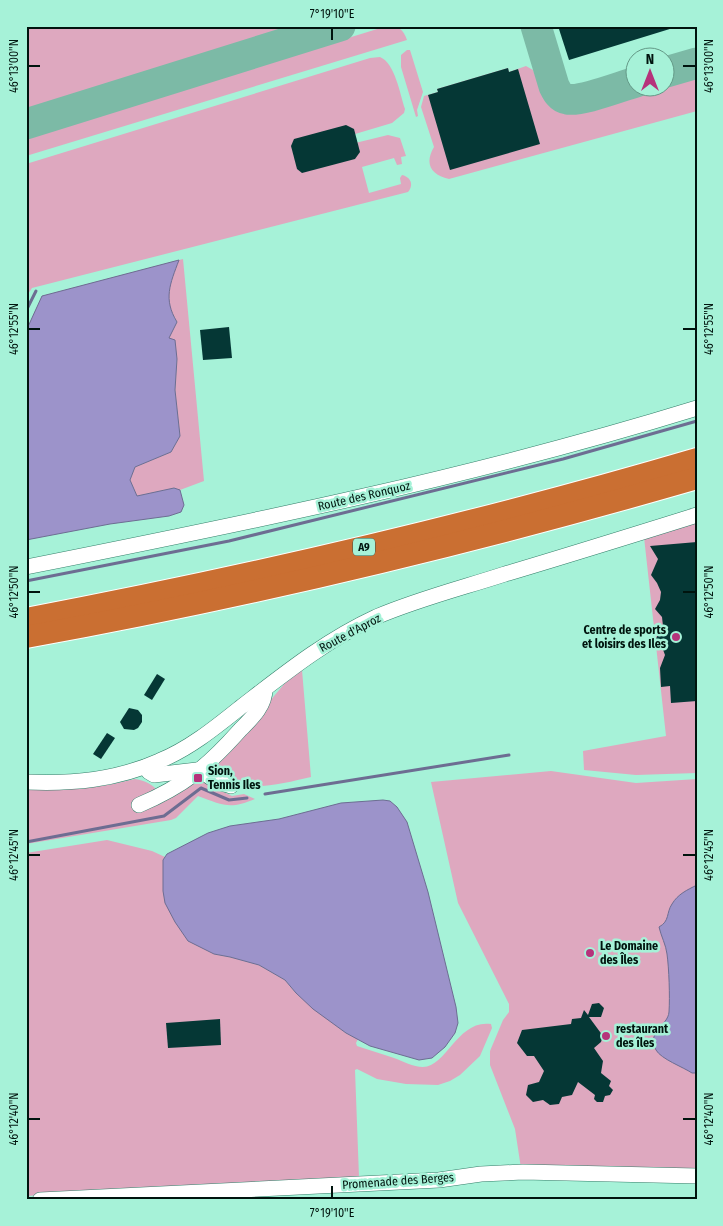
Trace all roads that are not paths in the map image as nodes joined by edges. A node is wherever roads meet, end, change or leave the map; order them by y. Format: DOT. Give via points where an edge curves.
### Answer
graph roads {
  1 [pos="697,408"];
  2 [pos="697,459"];
  3 [pos="697,478"];
  4 [pos="697,515"];
  5 [pos="26,567"];
  6 [pos="306,579"];
  7 [pos="26,619"];
  8 [pos="166,625"];
  9 [pos="26,637"];
  10 [pos="265,689"];
  11 [pos="144,767"];
  12 [pos="201,770"];
  13 [pos="26,782"];
  14 [pos="231,786"];
  15 [pos="139,805"];
  16 [pos="697,1176"];
  17 [pos="40,1200"];
  1 -- 5 [label="street, Route des Ronquoz" via="545,452 306,510"];
  2 -- 7 [label="highway, A9" via="540,503 326,556"];
  3 -- 6 [label="highway, A9" via="497,533"];
  4 -- 10 [label="street, Route d'Aproz" via="395,610 337,638"];
  6 -- 8 [label="highway"];
  6 -- 9 [label="highway, A9"];
  10 -- 11 [label="street, Route d'Aproz" via="185,748"];
  10 -- 12 [label="street" via="263,703 255,715"];
  11 -- 12 [label="street" via="154,775"];
  11 -- 13 [label="street, Route d'Aproz" via="85,781"];
  12 -- 14 [label="street" via="221,784"];
  12 -- 15 [label="street" via="165,794"];
  16 -- 17 [label="street, Promenade des Berges" via="523,1172 439,1180"];
}
